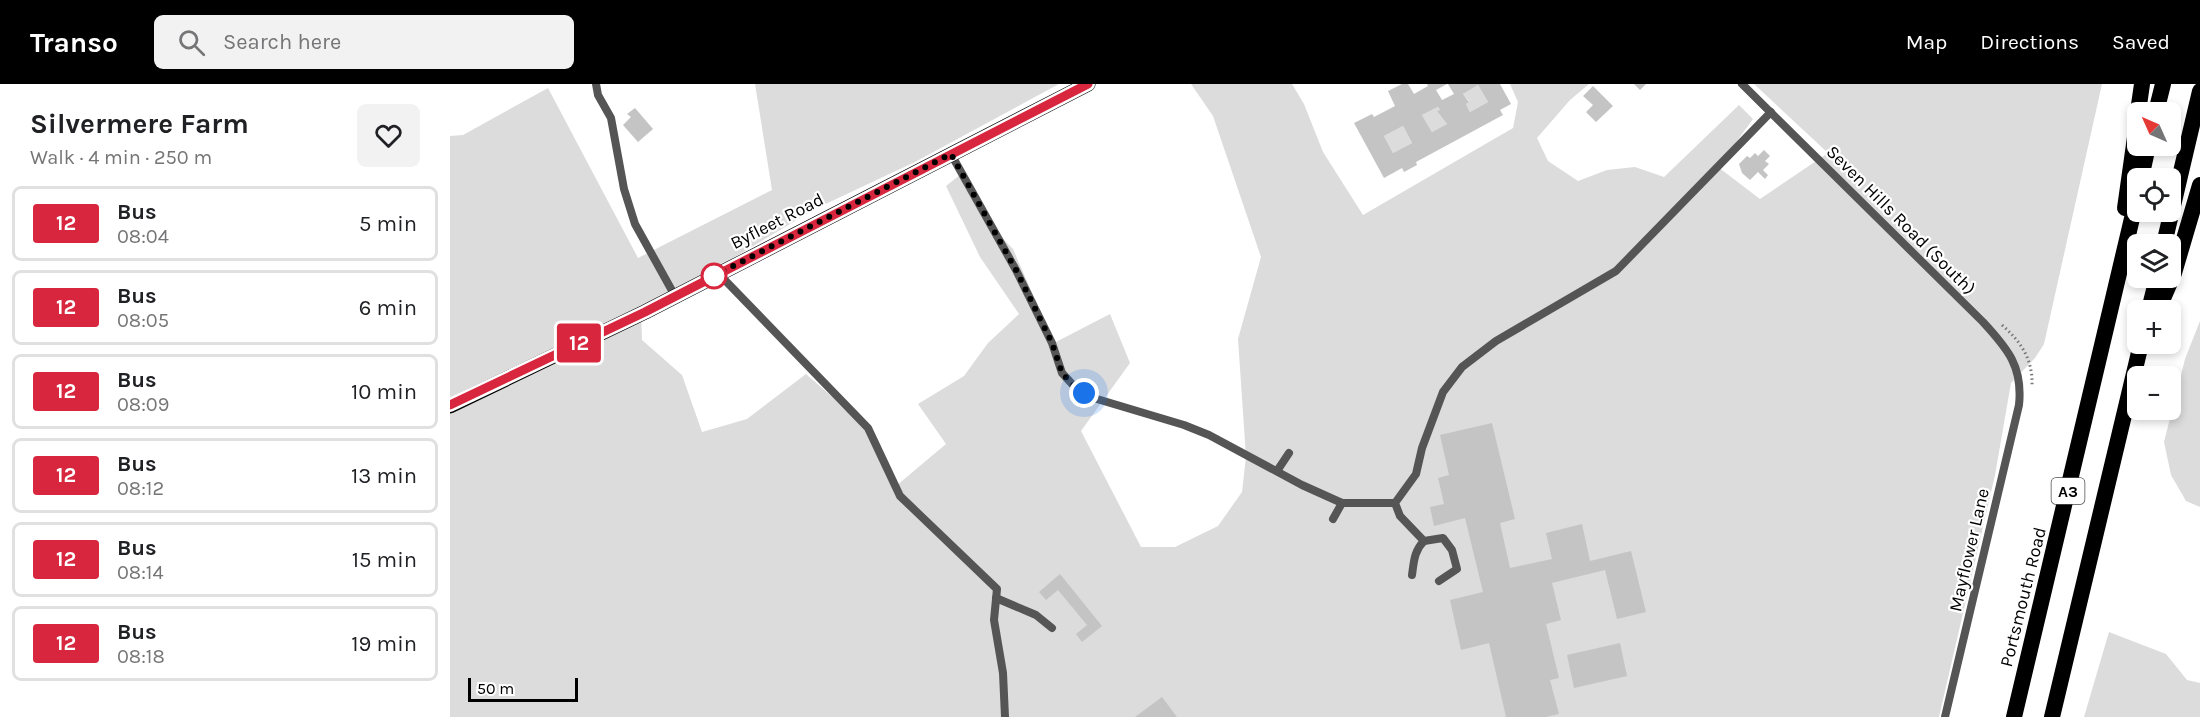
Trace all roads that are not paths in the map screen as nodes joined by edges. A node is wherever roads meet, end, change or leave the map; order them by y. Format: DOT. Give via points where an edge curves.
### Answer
graph roads {
  1 [pos="596,84"];
  2 [pos="1088,84"];
  3 [pos="1742,84"];
  4 [pos="2142,84"];
  5 [pos="2163,84"];
  6 [pos="2200,91"];
  7 [pos="2140,102"];
  8 [pos="2158,102"];
  9 [pos="1772,112"];
  10 [pos="951,154"];
  11 [pos="2132,156"];
  12 [pos="2200,185"];
  13 [pos="2131,222"];
  14 [pos="2166,234"];
  15 [pos="718,273"];
  16 [pos="675,296"];
  17 [pos="2162,300"];
  18 [pos="2110,310"];
  19 [pos="2140,354"];
  20 [pos="2021,389"];
  21 [pos="450,405"];
  22 [pos="1289,453"];
  23 [pos="1277,471"];
  24 [pos="1342,503"];
  25 [pos="1395,503"];
  26 [pos="1334,519"];
  27 [pos="1424,541"];
  28 [pos="1412,574"];
  29 [pos="1439,581"];
  30 [pos="996,598"];
  31 [pos="1052,628"];
  32 [pos="1005,717"];
  33 [pos="1945,717"];
  34 [pos="2014,717"];
  35 [pos="2052,717"];
  1 -- 16 [label="lane" via="611,118 634,224"];
  2 -- 10 [label="main road, Byfleet Road"];
  3 -- 9 [label="lane, Seven Hills Road (South)"];
  4 -- 7 [label="highway"];
  5 -- 8 [label="highway"];
  6 -- 14 [label="highway"];
  9 -- 20 [label="lane, Seven Hills Road (South)" via="2001,341 2013,359"];
  9 -- 25 [label="lane" via="1616,271 1496,340 1462,367 1443,392 1416,474"];
  10 -- 15 [label="main road, Byfleet Road"];
  10 -- 23 [label="lane" via="1016,270 1052,343 1062,373 1073,385 1098,399 1209,435"];
  11 -- 18 [label="highway"];
  12 -- 17 [label="highway"];
  13 -- 18 [label="highway, A3"];
  15 -- 16 [label="main road, Byfleet Road"];
  15 -- 30 [label="lane" via="868,428 900,496 997,589"];
  16 -- 21 [label="main road, Byfleet Road"];
  18 -- 34 [label="highway, Portsmouth Road / A3"];
  19 -- 35 [label="highway, A3"];
  20 -- 33 [label="lane, Mayflower Lane"];
  22 -- 23 [label="lane"];
  23 -- 24 [label="lane"];
  24 -- 25 [label="lane"];
  24 -- 26 [label="lane"];
  25 -- 27 [label="lane" via="1400,516"];
  27 -- 28 [label="lane" via="1415,555"];
  27 -- 29 [label="lane" via="1443,538 1452,550 1457,569"];
  30 -- 31 [label="lane" via="1036,615"];
  30 -- 32 [label="lane" via="994,620 1004,673"];
}
